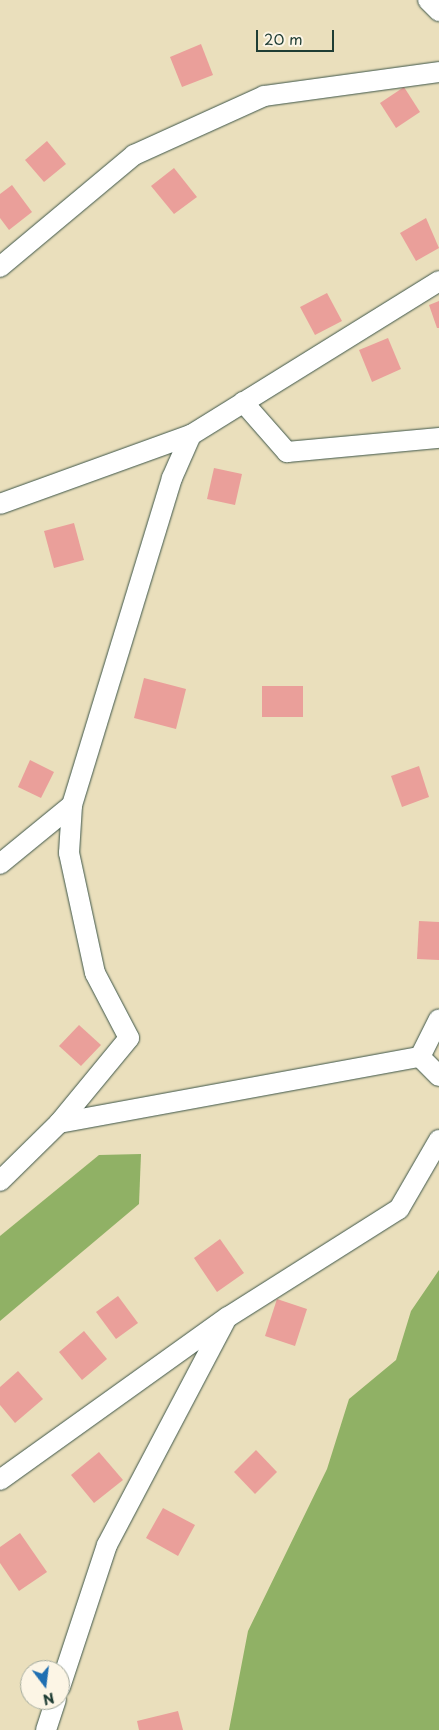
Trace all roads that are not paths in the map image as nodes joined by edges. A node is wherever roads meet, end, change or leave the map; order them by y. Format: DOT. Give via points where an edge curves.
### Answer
graph roads {
  1 [pos="428,0"];
  2 [pos="439,11"];
  3 [pos="439,72"];
  4 [pos="0,267"];
  5 [pos="439,282"];
  6 [pos="243,402"];
  7 [pos="191,435"];
  8 [pos="439,438"];
  9 [pos="0,504"];
  10 [pos="72,805"];
  11 [pos="0,864"];
  12 [pos="439,1019"];
  13 [pos="420,1057"];
  14 [pos="439,1076"];
  15 [pos="59,1123"];
  16 [pos="439,1140"];
  17 [pos="0,1181"];
  18 [pos="228,1317"];
  19 [pos="0,1480"];
  20 [pos="69,1660"];
  21 [pos="53,1710"];
  22 [pos="46,1730"];
  1 -- 2 [label="street"];
  3 -- 4 [label="street" via="255,100 134,155"];
  5 -- 6 [label="street"];
  6 -- 7 [label="street"];
  6 -- 8 [label="street" via="287,452"];
  7 -- 9 [label="street"];
  7 -- 10 [label="street" via="172,478"];
  10 -- 11 [label="street"];
  10 -- 15 [label="street" via="69,853 95,973 129,1038"];
  12 -- 13 [label="street"];
  13 -- 14 [label="street"];
  13 -- 15 [label="street"];
  15 -- 17 [label="street"];
  16 -- 18 [label="street" via="399,1209"];
  18 -- 19 [label="street"];
  18 -- 20 [label="street" via="107,1545"];
  21 -- 22 [label="street"];
}
